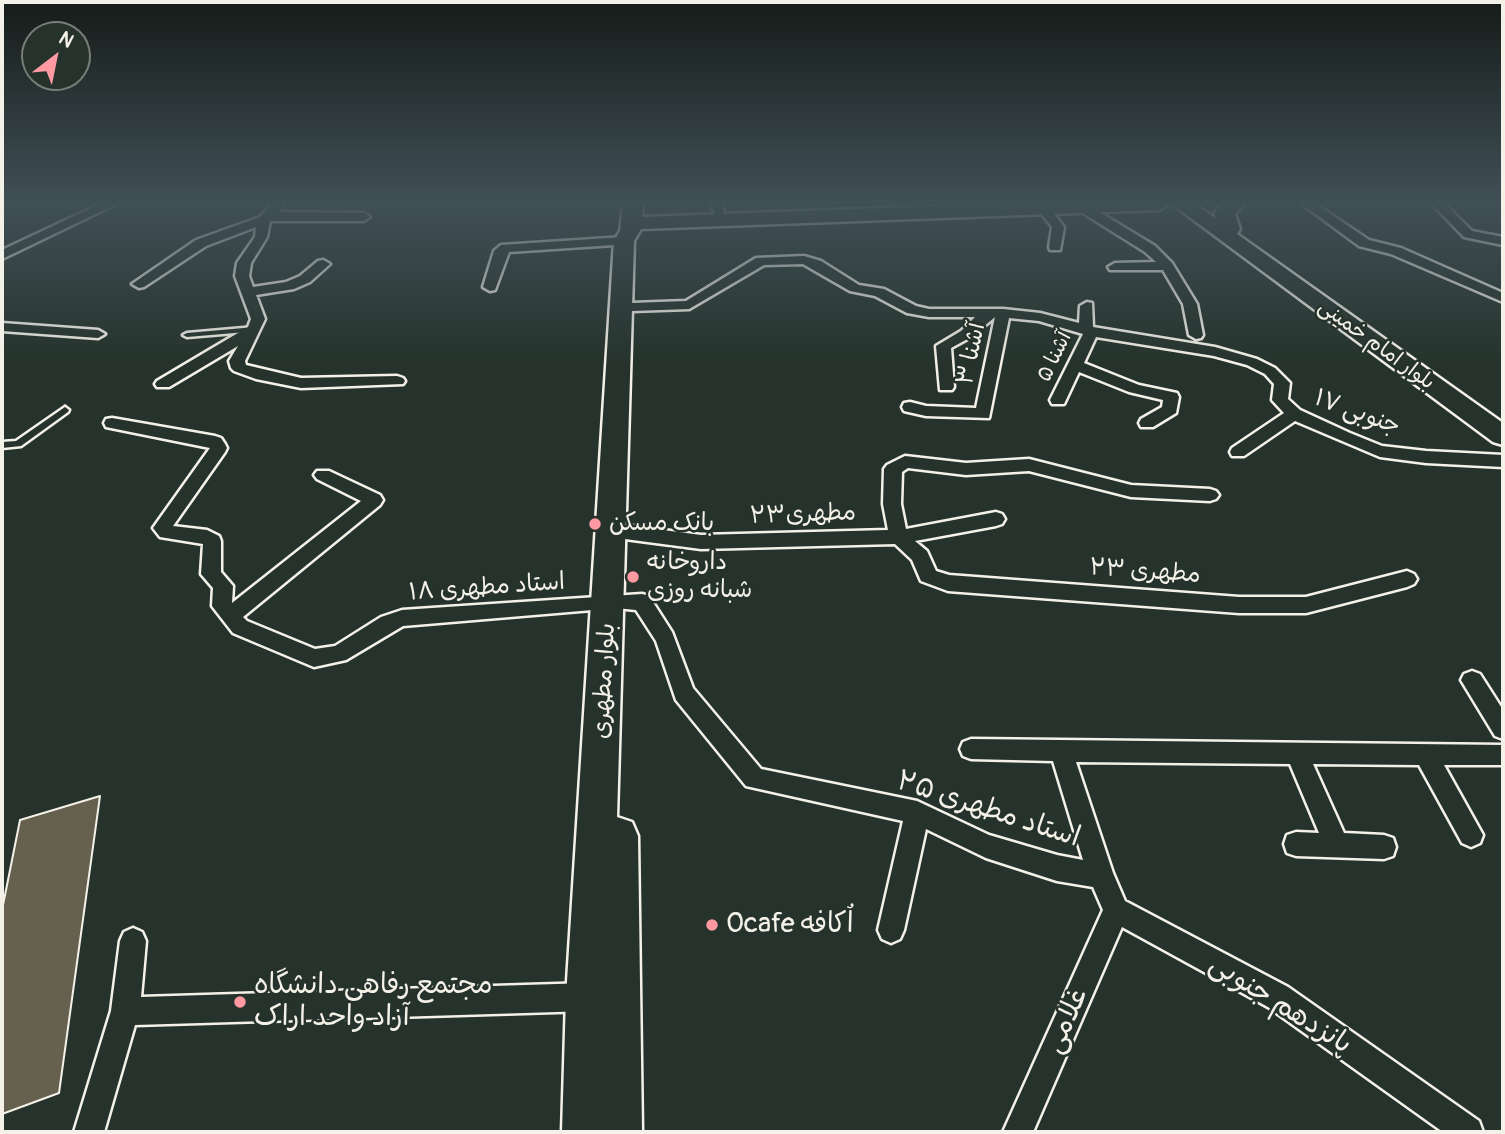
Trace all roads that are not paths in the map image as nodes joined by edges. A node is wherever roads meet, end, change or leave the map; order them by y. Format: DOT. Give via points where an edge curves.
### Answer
graph roads {
  1 [pos="180,257"];
  2 [pos="248,257"];
  3 [pos="499,257"];
  4 [pos="628,257"];
  5 [pos="630,257"];
  6 [pos="1158,257"];
  7 [pos="1260,257"];
  8 [pos="1266,257"];
  9 [pos="1409,257"];
  10 [pos="323,264"];
  11 [pos="1167,266"];
  12 [pos="1115,267"];
  13 [pos="139,285"];
  14 [pos="490,287"];
  15 [pos="1308,290"];
  16 [pos="248,292"];
  17 [pos="1503,298"];
  18 [pos="1087,306"];
  19 [pos="632,307"];
  20 [pos="996,313"];
  21 [pos="2,327"];
  22 [pos="255,329"];
  23 [pos="1094,332"];
  24 [pos="98,334"];
  25 [pos="187,335"];
  26 [pos="1196,335"];
  27 [pos="1075,365"];
  28 [pos="397,381"];
  29 [pos="163,384"];
  30 [pos="946,387"];
  31 [pos="1058,400"];
  32 [pos="910,407"];
  33 [pos="65,410"];
  34 [pos="1294,414"];
  35 [pos="1503,420"];
  36 [pos="112,423"];
  37 [pos="1147,423"];
  38 [pos="1503,436"];
  39 [pos="2,445"];
  40 [pos="1238,452"];
  41 [pos="1503,461"];
  42 [pos="323,474"];
  43 [pos="1210,495"];
  44 [pos="996,519"];
  45 [pos="625,531"];
  46 [pos="899,537"];
  47 [pos="1406,579"];
  48 [pos="615,603"];
  49 [pos="230,617"];
  50 [pos="1472,680"];
  51 [pos="1503,729"];
  52 [pos="971,750"];
  53 [pos="1061,751"];
  54 [pos="1297,753"];
  55 [pos="1425,754"];
  56 [pos="1503,755"];
  57 [pos="917,813"];
  58 [pos="1471,835"];
  59 [pos="1296,844"];
  60 [pos="1336,844"];
  61 [pos="1384,847"];
  62 [pos="1101,876"];
  63 [pos="1116,910"];
  64 [pos="891,930"];
  65 [pos="134,941"];
  66 [pos="589,997"];
  67 [pos="125,1011"];
  68 [pos="89,1132"];
  69 [pos="587,1132"];
  70 [pos="617,1132"];
  71 [pos="1018,1132"];
  72 [pos="1468,1132"];
  1 -- 13 [label="street"];
  2 -- 16 [label="street" via="242,276"];
  3 -- 14 [label="street"];
  4 -- 48 [label="main road, بلوار مطهری"];
  5 -- 19 [label="main road, بلوار مطهری"];
  6 -- 11 [label="street"];
  7 -- 15 [label="main road, بلوار امام خمینی"];
  8 -- 15 [label="main road, بلوار امام خمینی"];
  9 -- 17 [label="street"];
  10 -- 16 [label="street" via="289,286"];
  11 -- 12 [label="street"];
  11 -- 26 [label="street" via="1190,304"];
  15 -- 35 [label="main road, بلوار امام خمینی"];
  15 -- 38 [label="main road, بلوار امام خمینی"];
  16 -- 22 [label="street" via="257,319"];
  18 -- 23 [label="street"];
  19 -- 20 [label="street" via="690,304 761,261 783,259 816,264 855,288 879,292 912,310"];
  19 -- 45 [label="main road, بلوار مطهری"];
  20 -- 23 [label="street" via="1040,317"];
  20 -- 30 [label="street" via="943,346"];
  20 -- 32 [label="street, آشنا ۳" via="983,414"];
  21 -- 24 [label="street"];
  22 -- 25 [label="lane"];
  22 -- 28 [label="street" via="237,361 239,368 301,383"];
  22 -- 29 [label="street"];
  23 -- 27 [label="street, آشنا ۵"];
  23 -- 34 [label="street, جنوبی ۱۷" via="1252,362 1282,383 1280,400"];
  27 -- 31 [label="street, آشنا ۵"];
  27 -- 37 [label="street" via="1135,389 1171,397 1170,409"];
  33 -- 39 [label="lane" via="18,444"];
  34 -- 40 [label="street"];
  34 -- 41 [label="street, جنوبی ۱۷" via="1380,451 1427,464"];
  36 -- 49 [label="street" via="215,442 219,448 162,528 212,541 211,574 223,586 222,606"];
  42 -- 49 [label="street" via="374,500"];
  43 -- 46 [label="street" via="1131,491 1029,465 966,469 905,462 893,468 892,504"];
  44 -- 46 [label="street, مطهری۲۳"];
  45 -- 46 [label="street, مطهری۲۳" via="701,542"];
  45 -- 48 [label="main road, بلوار مطهری"];
  46 -- 47 [label="street, مطهری ۲۳" via="920,556 928,576 948,583 1306,606"];
  48 -- 49 [label="street, استاد مطهری ۱۸" via="402,618 340,654 314,658 240,627"];
  48 -- 57 [label="street, استاد مطهری ۲۵" via="642,602 665,638 684,693 754,778"];
  48 -- 66 [label="main road, بلوار مطهری"];
  48 -- 70 [label="main road, بلوار مطهری"];
  50 -- 51 [label="street"];
  52 -- 53 [label="street"];
  53 -- 54 [label="street"];
  53 -- 62 [label="street"];
  54 -- 55 [label="street"];
  54 -- 60 [label="street"];
  55 -- 56 [label="street"];
  55 -- 58 [label="street"];
  57 -- 62 [label="street, استاد مطهری ۲۵" via="986,846 1056,868"];
  57 -- 64 [label="street"];
  59 -- 60 [label="street"];
  60 -- 61 [label="street"];
  62 -- 63 [label="street"];
  63 -- 71 [label="street, غلامی"];
  63 -- 72 [label="street, پانزدهم جنوبی" via="1278,997"];
  65 -- 67 [label="street"];
  66 -- 67 [label="street"];
  66 -- 69 [label="main road, بلوار مطهری"];
  67 -- 68 [label="street"];
}
